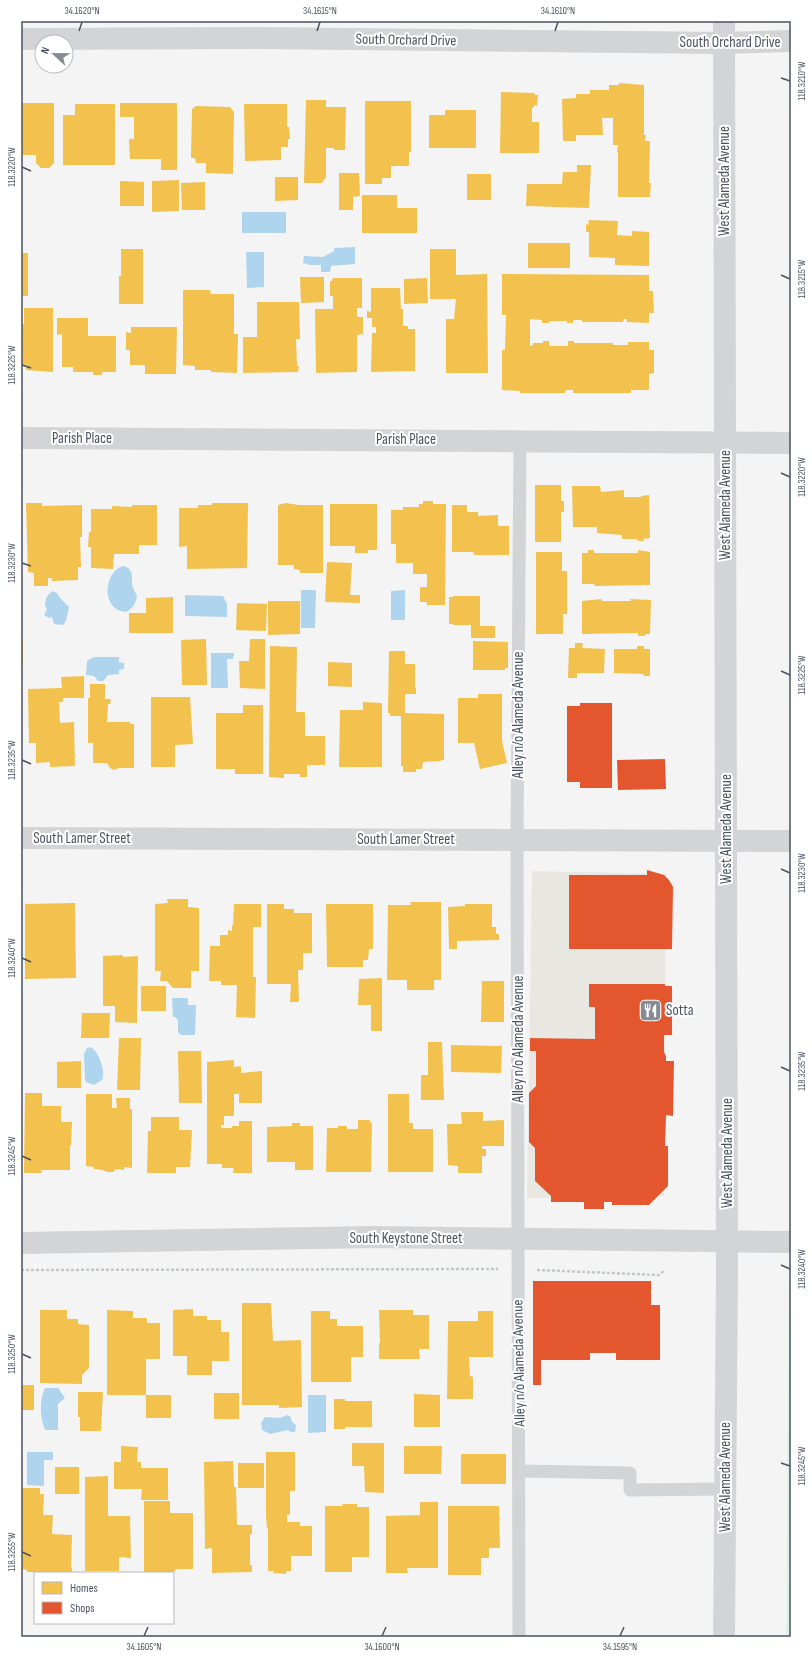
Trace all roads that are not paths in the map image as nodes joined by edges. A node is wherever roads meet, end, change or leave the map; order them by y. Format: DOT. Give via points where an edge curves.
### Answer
graph roads {
  1 [pos="724,21"];
  2 [pos="21,39"];
  3 [pos="791,41"];
  4 [pos="724,43"];
  5 [pos="21,438"];
  6 [pos="520,440"];
  7 [pos="791,443"];
  8 [pos="725,444"];
  9 [pos="21,838"];
  10 [pos="517,840"];
  11 [pos="726,841"];
  12 [pos="791,841"];
  13 [pos="518,1238"];
  14 [pos="21,1242"];
  15 [pos="727,1242"];
  16 [pos="791,1242"];
  17 [pos="520,1471"];
  18 [pos="726,1489"];
  19 [pos="519,1637"];
  20 [pos="724,1637"];
  1 -- 4 [label="main road, West Alameda Avenue"];
  2 -- 4 [label="street, South Orchard Drive" via="259,38"];
  3 -- 4 [label="street, South Orchard Drive"];
  4 -- 8 [label="main road, West Alameda Avenue"];
  5 -- 6 [label="street, Parish Place"];
  6 -- 8 [label="street, Parish Place"];
  6 -- 10 [label="lane, Alley n/o Alameda Avenue"];
  7 -- 8 [label="street, Parish Place"];
  8 -- 11 [label="main road, West Alameda Avenue"];
  9 -- 10 [label="street, South Lamer Street"];
  10 -- 11 [label="street, South Lamer Street"];
  10 -- 13 [label="lane, Alley n/o Alameda Avenue"];
  11 -- 12 [label="street, South Lamer Street"];
  11 -- 15 [label="main road, West Alameda Avenue"];
  13 -- 14 [label="street, South Keystone Street" via="374,1237"];
  13 -- 15 [label="street, South Keystone Street"];
  13 -- 17 [label="lane, Alley n/o Alameda Avenue"];
  15 -- 16 [label="street, South Keystone Street"];
  15 -- 18 [label="main road, West Alameda Avenue"];
  17 -- 18 [label="lane" via="630,1473 630,1490"];
  17 -- 19 [label="lane, Alley n/o Alameda Avenue"];
  18 -- 20 [label="main road, West Alameda Avenue"];
}
